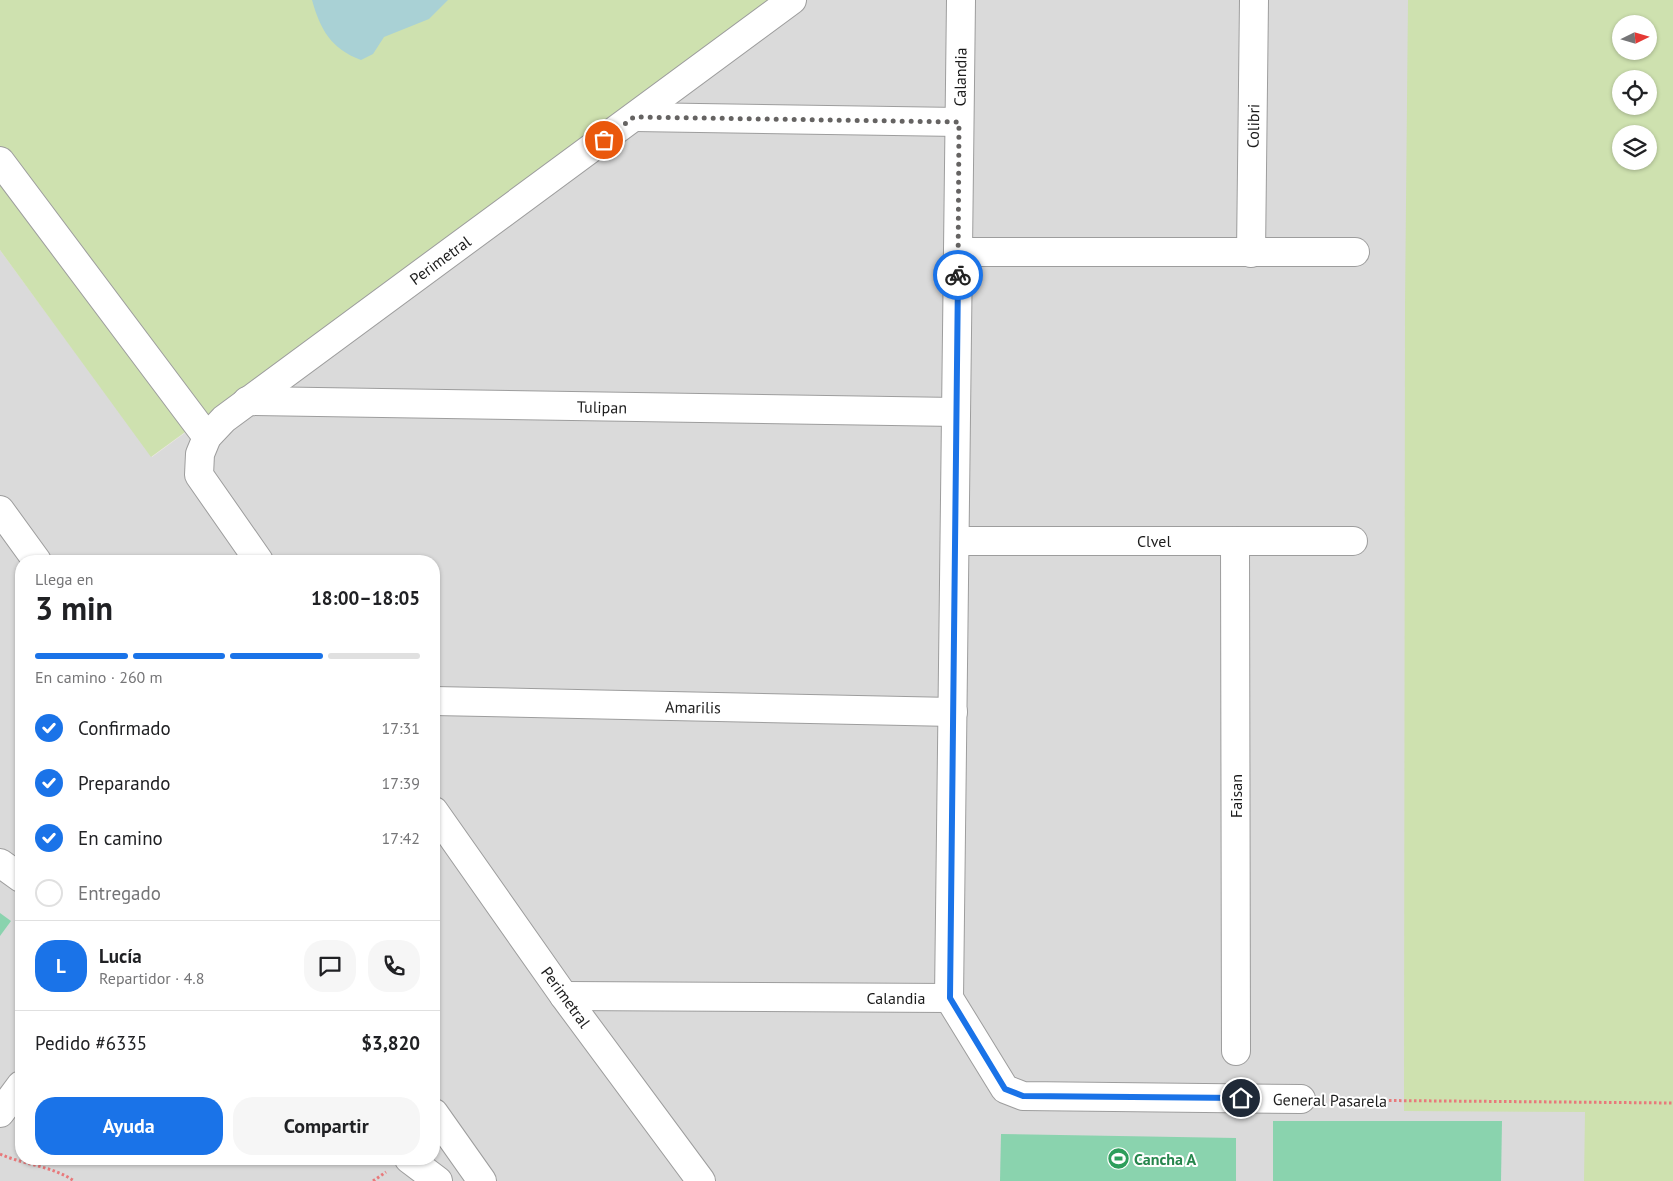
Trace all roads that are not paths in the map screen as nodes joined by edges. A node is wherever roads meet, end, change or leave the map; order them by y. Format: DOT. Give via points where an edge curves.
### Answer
graph roads {
  1 [pos="792,0"];
  2 [pos="961,0"];
  3 [pos="1254,0"];
  4 [pos="634,117"];
  5 [pos="959,122"];
  6 [pos="0,161"];
  7 [pos="958,252"];
  8 [pos="1355,252"];
  9 [pos="1251,253"];
  10 [pos="247,401"];
  11 [pos="956,412"];
  12 [pos="207,437"];
  13 [pos="0,510"];
  14 [pos="955,541"];
  15 [pos="1235,541"];
  16 [pos="1353,541"];
  17 [pos="33,555"];
  18 [pos="255,555"];
  19 [pos="440,701"];
  20 [pos="953,712"];
  21 [pos="440,820"];
  22 [pos="0,863"];
  23 [pos="15,874"];
  24 [pos="564,996"];
  25 [pos="950,998"];
  26 [pos="1236,1050"];
  27 [pos="15,1093"];
  28 [pos="1301,1099"];
  29 [pos="0,1113"];
  30 [pos="440,1122"];
  31 [pos="417,1165"];
  32 [pos="473,1178"];
  33 [pos="438,1181"];
  34 [pos="701,1181"];
  1 -- 4 [label="street, Perimetral"];
  2 -- 5 [label="street, Calandia"];
  3 -- 9 [label="street, Colibri"];
  4 -- 5 [label="street"];
  4 -- 10 [label="street, Perimetral"];
  5 -- 7 [label="street, Calandia"];
  6 -- 12 [label="street"];
  7 -- 9 [label="street"];
  7 -- 11 [label="street, Calandia"];
  8 -- 9 [label="street"];
  10 -- 11 [label="street, Tulipan"];
  10 -- 12 [label="street, Perimetral"];
  11 -- 14 [label="street, Calandia"];
  12 -- 18 [label="street, Perimetral" via="200,454 199,476"];
  13 -- 17 [label="street"];
  14 -- 15 [label="street, Clvel"];
  14 -- 20 [label="street, Calandia"];
  15 -- 16 [label="street, Clvel"];
  15 -- 26 [label="street, Faisan"];
  19 -- 20 [label="street, Amarilis"];
  20 -- 25 [label="street, Calandia"];
  21 -- 24 [label="street, Perimetral"];
  22 -- 23 [label="street"];
  24 -- 25 [label="street, Calandia"];
  24 -- 34 [label="street, Perimetral"];
  25 -- 28 [label="street, General Pasarela" via="1005,1089 1023,1096"];
  27 -- 29 [label="street"];
  30 -- 32 [label="street"];
  31 -- 33 [label="street"];
}
